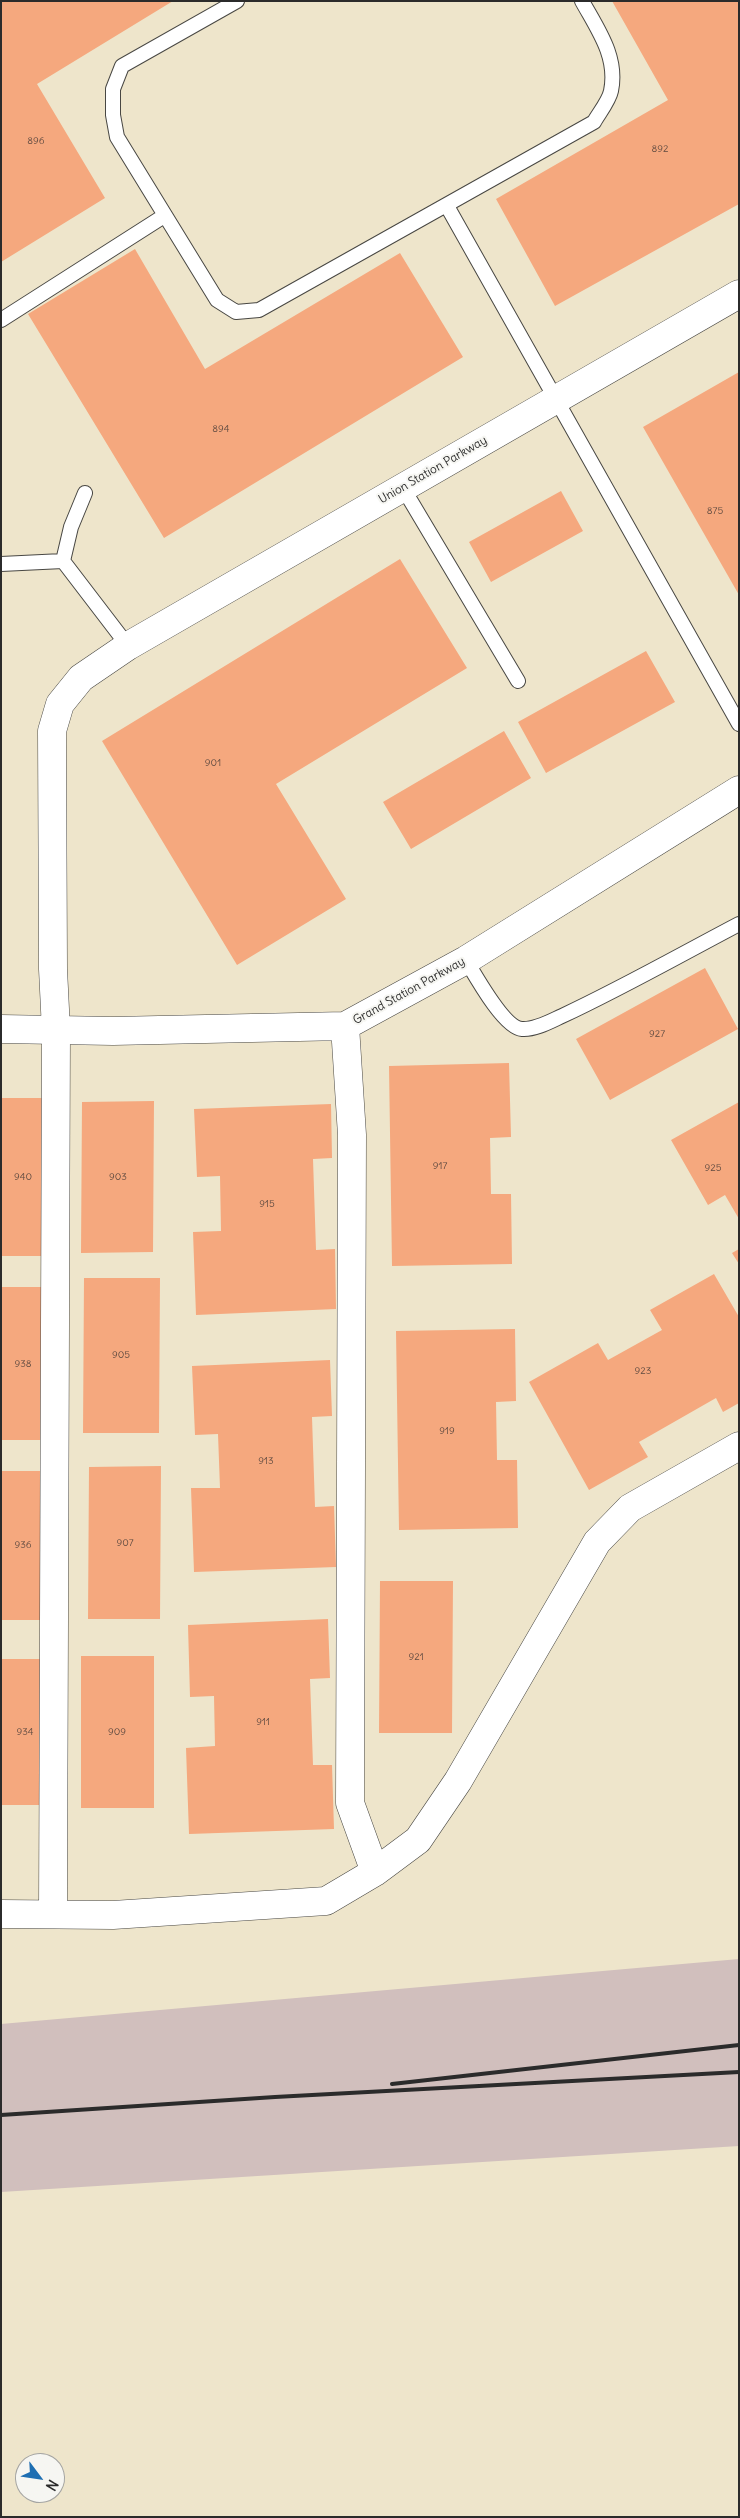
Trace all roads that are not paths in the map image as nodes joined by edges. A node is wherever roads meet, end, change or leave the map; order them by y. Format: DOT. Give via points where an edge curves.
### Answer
graph roads {
  1 [pos="236,1"];
  2 [pos="582,1"];
  3 [pos="447,206"];
  4 [pos="164,216"];
  5 [pos="739,294"];
  6 [pos="1,320"];
  7 [pos="556,400"];
  8 [pos="403,488"];
  9 [pos="85,493"];
  10 [pos="63,561"];
  11 [pos="1,564"];
  12 [pos="128,646"];
  13 [pos="518,681"];
  14 [pos="739,724"];
  15 [pos="739,790"];
  16 [pos="739,924"];
  17 [pos="466,960"];
  18 [pos="345,1026"];
  19 [pos="1,1029"];
  20 [pos="56,1030"];
  21 [pos="739,1446"];
  22 [pos="375,1872"];
  23 [pos="53,1913"];
  24 [pos="1,1914"];
  1 -- 4 [label="lane" via="122,66 113,89 117,137"];
  2 -- 3 [label="lane" via="610,51 611,93 594,122"];
  3 -- 4 [label="lane" via="259,310 236,312 217,300"];
  3 -- 7 [label="lane"];
  4 -- 6 [label="lane"];
  5 -- 7 [label="street, Union Station Parkway"];
  7 -- 8 [label="street, Union Station Parkway"];
  7 -- 14 [label="lane"];
  8 -- 12 [label="street, Union Station Parkway"];
  8 -- 13 [label="lane"];
  9 -- 10 [label="lane" via="71,527"];
  10 -- 11 [label="lane"];
  10 -- 12 [label="lane"];
  12 -- 20 [label="street, Union Station Parkway" via="80,678 60,704 52,731"];
  15 -- 17 [label="street, Grand Station Parkway"];
  16 -- 17 [label="lane" via="583,1006 534,1028 522,1030 511,1024 484,990"];
  17 -- 18 [label="street, Grand Station Parkway"];
  18 -- 20 [label="street, Grand Station Parkway"];
  18 -- 22 [label="street" via="352,1134 350,1802"];
  19 -- 20 [label="street, Grand Station Parkway"];
  20 -- 23 [label="street, Union Station Parkway"];
  21 -- 22 [label="street" via="630,1508 597,1542 458,1781 418,1840"];
  22 -- 23 [label="street" via="326,1901 113,1915"];
  23 -- 24 [label="street"];
}
